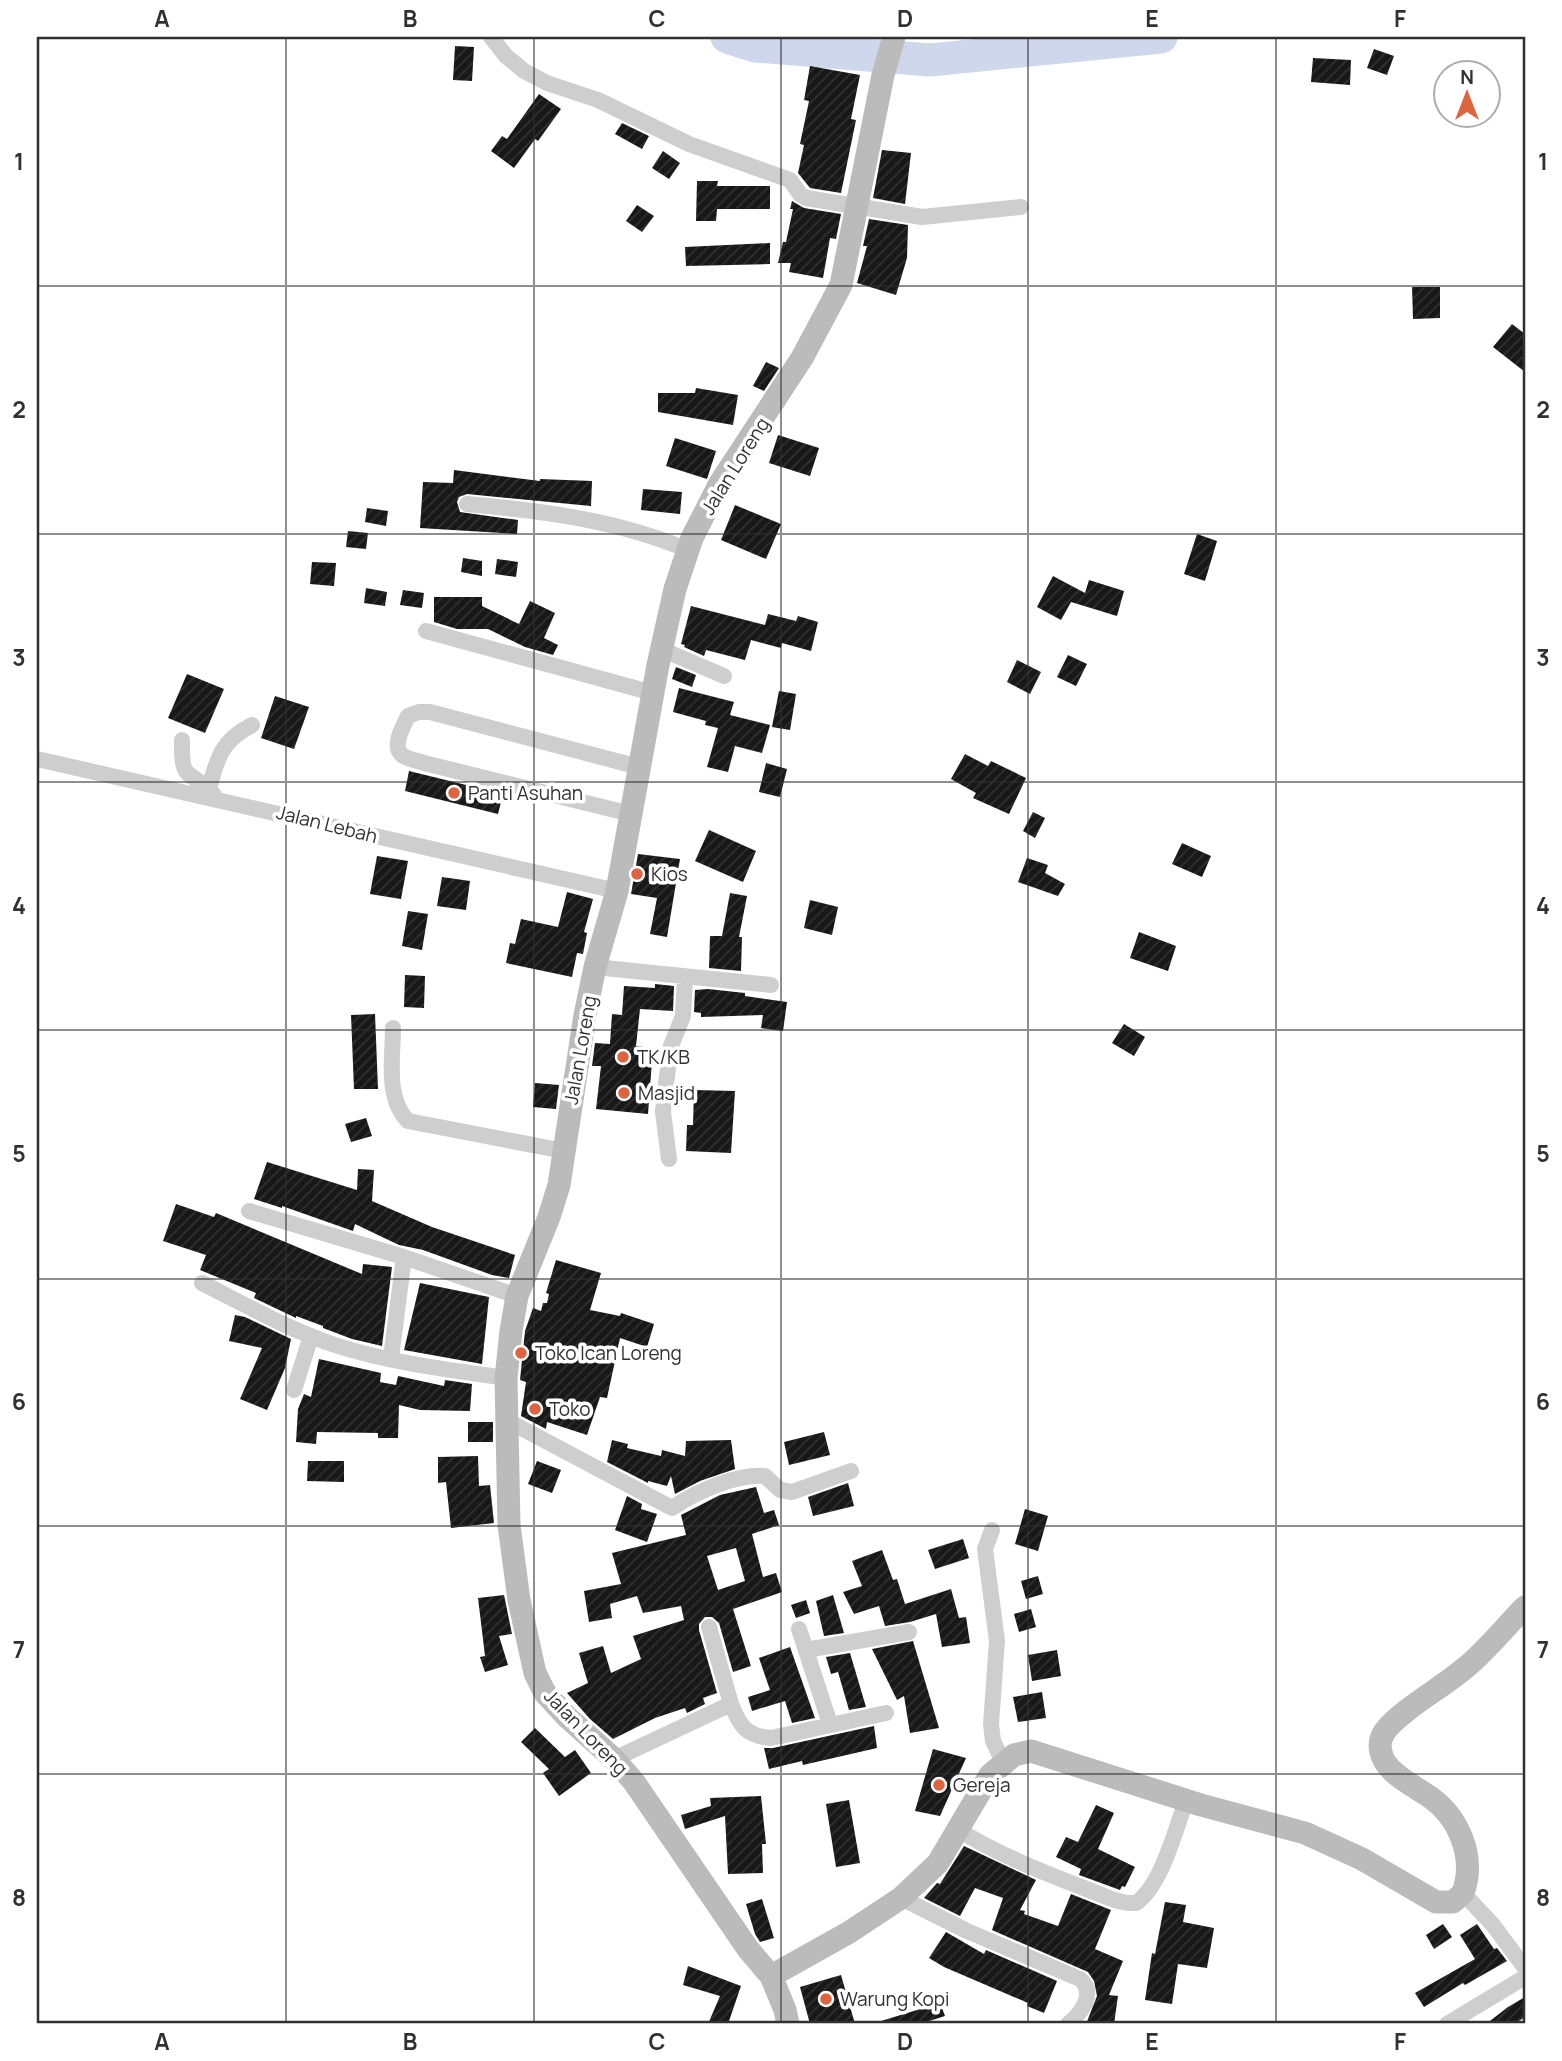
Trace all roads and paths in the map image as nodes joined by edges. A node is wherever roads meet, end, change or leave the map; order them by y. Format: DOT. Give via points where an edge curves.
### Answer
graph roads {
  1 [pos="491,37"];
  2 [pos="894,37"];
  3 [pos="857,205"];
  4 [pos="1021,207"];
  5 [pos="467,504"];
  6 [pos="688,550"];
  7 [pos="426,631"];
  8 [pos="661,649"];
  9 [pos="724,676"];
  10 [pos="653,693"];
  11 [pos="252,725"];
  12 [pos="182,740"];
  13 [pos="37,759"];
  14 [pos="639,767"];
  15 [pos="213,794"];
  16 [pos="631,814"];
  17 [pos="617,891"];
  18 [pos="595,967"];
  19 [pos="685,977"];
  20 [pos="772,985"];
  21 [pos="393,1028"];
  22 [pos="564,1151"];
  23 [pos="669,1159"];
  24 [pos="249,1211"];
  25 [pos="404,1257"];
  26 [pos="202,1283"];
  27 [pos="517,1296"];
  28 [pos="311,1336"];
  29 [pos="391,1358"];
  30 [pos="506,1378"];
  31 [pos="294,1390"];
  32 [pos="508,1421"];
  33 [pos="851,1471"];
  34 [pos="992,1530"];
  35 [pos="1525,1607"];
  36 [pos="709,1627"];
  37 [pos="799,1629"];
  38 [pos="909,1632"];
  39 [pos="806,1650"];
  40 [pos="731,1704"];
  41 [pos="886,1713"];
  42 [pos="830,1724"];
  43 [pos="614,1759"];
  44 [pos="1003,1762"];
  45 [pos="1186,1801"];
  46 [pos="957,1829"];
  47 [pos="1463,1893"];
  48 [pos="901,1898"];
  49 [pos="1525,1968"];
  50 [pos="772,1976"];
  51 [pos="1525,1977"];
  52 [pos="788,2024"];
  53 [pos="1068,2024"];
  54 [pos="1447,2024"];
  1 -- 3 [label="street" via="524,71 547,83 598,100 689,144 790,180 806,198"];
  2 -- 3 [label="street, Jalan Loreng"];
  3 -- 4 [label="street" via="922,217"];
  3 -- 6 [label="street, Jalan Loreng" via="837,294 802,358 720,483"];
  5 -- 6 [label="street" via="614,524"];
  6 -- 8 [label="street, Jalan Loreng"];
  7 -- 10 [label="street"];
  8 -- 9 [label="street"];
  8 -- 10 [label="street, Jalan Loreng"];
  10 -- 14 [label="street, Jalan Loreng"];
  11 -- 15 [label="street" via="234,734 223,747 214,770"];
  12 -- 15 [label="street" via="181,765"];
  13 -- 15 [label="street, Jalan Lebah"];
  14 -- 16 [label="street, Jalan Loreng"];
  14 -- 16 [label="street" via="430,712 408,716 399,738 402,755 424,763"];
  15 -- 17 [label="street, Jalan Lebah"];
  16 -- 17 [label="street, Jalan Loreng"];
  17 -- 18 [label="street, Jalan Loreng"];
  18 -- 19 [label="street"];
  18 -- 22 [label="street, Jalan Loreng"];
  19 -- 20 [label="street"];
  19 -- 23 [label="street" via="683,1016 671,1045 663,1112"];
  21 -- 22 [label="street" via="393,1090 408,1121"];
  22 -- 27 [label="street, Jalan Loreng" via="549,1217"];
  24 -- 25 [label="street"];
  25 -- 27 [label="street"];
  25 -- 29 [label="street"];
  26 -- 28 [label="street"];
  27 -- 30 [label="street, Jalan Loreng"];
  28 -- 29 [label="street"];
  28 -- 31 [label="street"];
  29 -- 30 [label="street"];
  30 -- 32 [label="street, Jalan Loreng"];
  32 -- 33 [label="street" via="672,1508 747,1478 765,1476 780,1490 792,1492"];
  32 -- 43 [label="street, Jalan Loreng" via="509,1525 535,1672 545,1693 566,1717"];
  34 -- 44 [label="street" via="985,1549 997,1641 991,1724"];
  35 -- 47 [label="street" via="1467,1667 1396,1720 1380,1745 1389,1766 1430,1797 1458,1830 1467,1857"];
  36 -- 40 [label="street"];
  37 -- 39 [label="street"];
  38 -- 39 [label="street"];
  39 -- 42 [label="street"];
  40 -- 42 [label="street" via="741,1725 757,1737 783,1736"];
  40 -- 43 [label="street"];
  41 -- 42 [label="street"];
  43 -- 50 [label="street, Jalan Loreng" via="748,1949"];
  44 -- 45 [label="street" via="1031,1751"];
  44 -- 46 [label="street" via="990,1774"];
  45 -- 46 [label="street" via="1161,1867 1136,1903 1118,1901 1042,1871"];
  45 -- 47 [label="street" via="1305,1833 1362,1859 1436,1902 1453,1902"];
  46 -- 48 [label="street" via="938,1863"];
  47 -- 49 [label="street"];
  48 -- 50 [label="street"];
  48 -- 53 [label="street" via="1080,1979 1086,1984 1086,2003"];
  50 -- 52 [label="street, Jalan Loreng"];
  51 -- 54 [label="street"];
}
